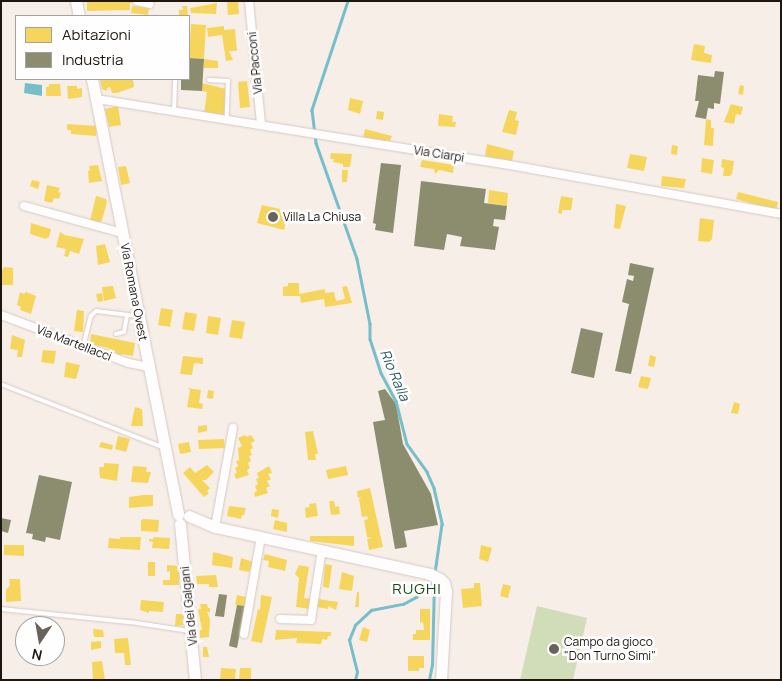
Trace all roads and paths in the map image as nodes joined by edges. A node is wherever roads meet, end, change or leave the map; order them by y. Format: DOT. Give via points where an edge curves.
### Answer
graph roads {
  1 [pos="76,1"];
  2 [pos="137,1"];
  3 [pos="249,1"];
  4 [pos="150,4"];
  5 [pos="79,15"];
  6 [pos="92,80"];
  7 [pos="175,80"];
  8 [pos="209,80"];
  9 [pos="97,99"];
  10 [pos="174,111"];
  11 [pos="228,119"];
  12 [pos="261,124"];
  13 [pos="24,206"];
  14 [pos="781,214"];
  15 [pos="122,233"];
  16 [pos="1,315"];
  17 [pos="133,316"];
  18 [pos="116,334"];
  19 [pos="83,346"];
  20 [pos="148,367"];
  21 [pos="3,385"];
  22 [pos="233,428"];
  23 [pos="164,447"];
  24 [pos="184,519"];
  25 [pos="215,527"];
  26 [pos="261,537"];
  27 [pos="322,550"];
  28 [pos="1,609"];
  29 [pos="280,619"];
  30 [pos="191,631"];
  31 [pos="244,634"];
  32 [pos="196,680"];
  33 [pos="441,680"];
  1 -- 5 [label="street"];
  2 -- 4 [label="street"];
  3 -- 12 [label="street, Via Pacconi"];
  6 -- 9 [label="street, Via Romana Ovest"];
  7 -- 10 [label="lane"];
  8 -- 11 [label="lane" via="228,81"];
  9 -- 10 [label="street, Via Ciarpi"];
  9 -- 15 [label="street, Via Romana Ovest"];
  10 -- 11 [label="street, Via Ciarpi"];
  11 -- 12 [label="street, Via Ciarpi"];
  12 -- 14 [label="street, Via Ciarpi"];
  13 -- 15 [label="street"];
  15 -- 17 [label="street, Via Romana Ovest"];
  16 -- 19 [label="street, Via Martellacci"];
  17 -- 18 [label="lane" via="124,332"];
  17 -- 19 [label="lane" via="96,311 90,316"];
  17 -- 20 [label="street, Via Romana Ovest"];
  19 -- 20 [label="street, Via Martellacci"];
  20 -- 23 [label="street, Via Romana Ovest"];
  21 -- 23 [label="lane"];
  22 -- 25 [label="street"];
  23 -- 24 [label="street, Via Romana Ovest" via="171,484"];
  24 -- 25 [label="street"];
  24 -- 30 [label="street, Via dei Galgani"];
  25 -- 26 [label="street"];
  26 -- 27 [label="street"];
  26 -- 31 [label="street"];
  27 -- 29 [label="street" via="311,620"];
  27 -- 33 [label="street" via="435,576 444,583"];
  28 -- 30 [label="lane"];
  30 -- 32 [label="street, Via dei Galgani"];
}
